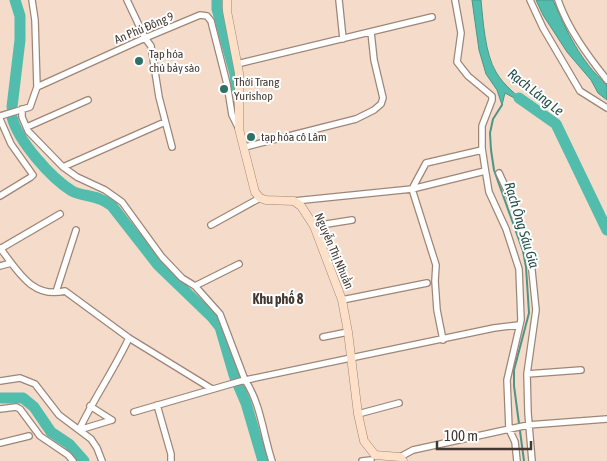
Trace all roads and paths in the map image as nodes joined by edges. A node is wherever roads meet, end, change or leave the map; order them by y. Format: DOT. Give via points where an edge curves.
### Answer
graph roads {
  1 [pos="32,0"];
  2 [pos="127,0"];
  3 [pos="227,0"];
  4 [pos="339,0"];
  5 [pos="455,0"];
  6 [pos="530,0"];
  7 [pos="558,0"];
  8 [pos="432,17"];
  9 [pos="371,32"];
  10 [pos="145,38"];
  11 [pos="343,39"];
  12 [pos="237,64"];
  13 [pos="607,80"];
  14 [pos="37,87"];
  15 [pos="88,100"];
  16 [pos="607,108"];
  17 [pos="22,109"];
  18 [pos="0,117"];
  19 [pos="165,122"];
  20 [pos="27,127"];
  21 [pos="239,129"];
  22 [pos="172,147"];
  23 [pos="245,147"];
  24 [pos="482,150"];
  25 [pos="63,167"];
  26 [pos="485,171"];
  27 [pos="500,173"];
  28 [pos="412,189"];
  29 [pos="0,196"];
  30 [pos="260,198"];
  31 [pos="294,201"];
  32 [pos="60,214"];
  33 [pos="352,220"];
  34 [pos="211,225"];
  35 [pos="314,226"];
  36 [pos="76,230"];
  37 [pos="0,249"];
  38 [pos="11,262"];
  39 [pos="239,264"];
  40 [pos="0,266"];
  41 [pos="426,282"];
  42 [pos="195,286"];
  43 [pos="56,292"];
  44 [pos="342,300"];
  45 [pos="519,325"];
  46 [pos="348,332"];
  47 [pos="323,337"];
  48 [pos="129,338"];
  49 [pos="443,340"];
  50 [pos="350,358"];
  51 [pos="581,370"];
  52 [pos="526,374"];
  53 [pos="243,380"];
  54 [pos="0,381"];
  55 [pos="212,389"];
  56 [pos="400,403"];
  57 [pos="157,405"];
  58 [pos="90,406"];
  59 [pos="0,409"];
  60 [pos="134,412"];
  61 [pos="358,414"];
  62 [pos="607,419"];
  63 [pos="527,425"];
  64 [pos="511,428"];
  65 [pos="79,430"];
  66 [pos="28,436"];
  67 [pos="0,443"];
  68 [pos="372,459"];
  69 [pos="401,459"];
  70 [pos="73,461"];
  71 [pos="102,461"];
  72 [pos="171,461"];
  73 [pos="272,461"];
  74 [pos="362,461"];
  75 [pos="517,461"];
  76 [pos="532,461"];
  1 -- 14 [label="street"];
  2 -- 10 [label="street"];
  3 -- 12 [label="street"];
  4 -- 11 [label="street"];
  5 -- 24 [label="street" via="461,33 457,62 492,96 482,126"];
  6 -- 16 [label="street" via="580,91"];
  7 -- 13 [label="street" via="569,24"];
  8 -- 9 [label="street"];
  9 -- 11 [label="street"];
  9 -- 23 [label="street" via="383,98 381,104 356,119"];
  10 -- 14 [label="street, An Phú Đông 9"];
  10 -- 19 [label="street" via="151,46"];
  10 -- 21 [label="street, An Phú Đông 9" via="200,15 206,16 227,84 232,115"];
  11 -- 12 [label="street"];
  12 -- 21 [label="street"];
  14 -- 17 [label="street" via="30,107"];
  15 -- 20 [label="street"];
  17 -- 18 [label="street"];
  17 -- 20 [label="street"];
  18 -- 29 [label="street" via="11,144 33,175"];
  19 -- 22 [label="street"];
  19 -- 25 [label="street"];
  20 -- 25 [label="street"];
  21 -- 23 [label="street"];
  23 -- 30 [label="street" via="255,192"];
  24 -- 26 [label="street"];
  24 -- 28 [label="street" via="426,163"];
  25 -- 42 [label="street" via="122,202 162,256 182,278"];
  26 -- 28 [label="street"];
  26 -- 45 [label="street" via="519,269"];
  27 -- 52 [label="street" via="518,214 531,261 536,310"];
  28 -- 31 [label="street"];
  28 -- 49 [label="street" via="436,265 437,310"];
  30 -- 31 [label="street"];
  30 -- 34 [label="street"];
  31 -- 35 [label="street, Nguyễn Thị Nhuần"];
  32 -- 37 [label="street"];
  33 -- 35 [label="street"];
  35 -- 44 [label="street, Nguyễn Thị Nhuần"];
  36 -- 43 [label="street"];
  37 -- 38 [label="street"];
  38 -- 40 [label="street"];
  38 -- 43 [label="street" via="32,288"];
  39 -- 42 [label="street"];
  41 -- 44 [label="street"];
  42 -- 53 [label="street" via="220,314"];
  43 -- 48 [label="street" via="65,291"];
  44 -- 46 [label="street, Nguyễn Thị Nhuần"];
  45 -- 49 [label="street"];
  45 -- 64 [label="street" via="507,380"];
  46 -- 47 [label="street"];
  46 -- 50 [label="street, Nguyễn Thị Nhuần"];
  48 -- 55 [label="street"];
  48 -- 58 [label="street" via="119,361"];
  49 -- 50 [label="street"];
  50 -- 53 [label="street"];
  50 -- 61 [label="street, Nguyễn Thị Nhuần"];
  51 -- 52 [label="street"];
  52 -- 63 [label="street"];
  53 -- 55 [label="street"];
  53 -- 73 [label="street" via="251,388"];
  54 -- 65 [label="street" via="20,378 35,384 59,416"];
  55 -- 57 [label="street"];
  56 -- 61 [label="street"];
  57 -- 60 [label="street"];
  57 -- 72 [label="street"];
  58 -- 65 [label="street"];
  58 -- 65 [label="street" via="112,420"];
  59 -- 70 [label="street" via="20,409 40,436"];
  61 -- 68 [label="street, Nguyễn Thị Nhuần"];
  62 -- 63 [label="street"];
  63 -- 64 [label="street"];
  63 -- 76 [label="street"];
  64 -- 69 [label="street" via="413,450"];
  64 -- 75 [label="street"];
  65 -- 71 [label="street" via="91,439"];
  66 -- 67 [label="street"];
  68 -- 69 [label="street"];
  68 -- 74 [label="street"];
}
